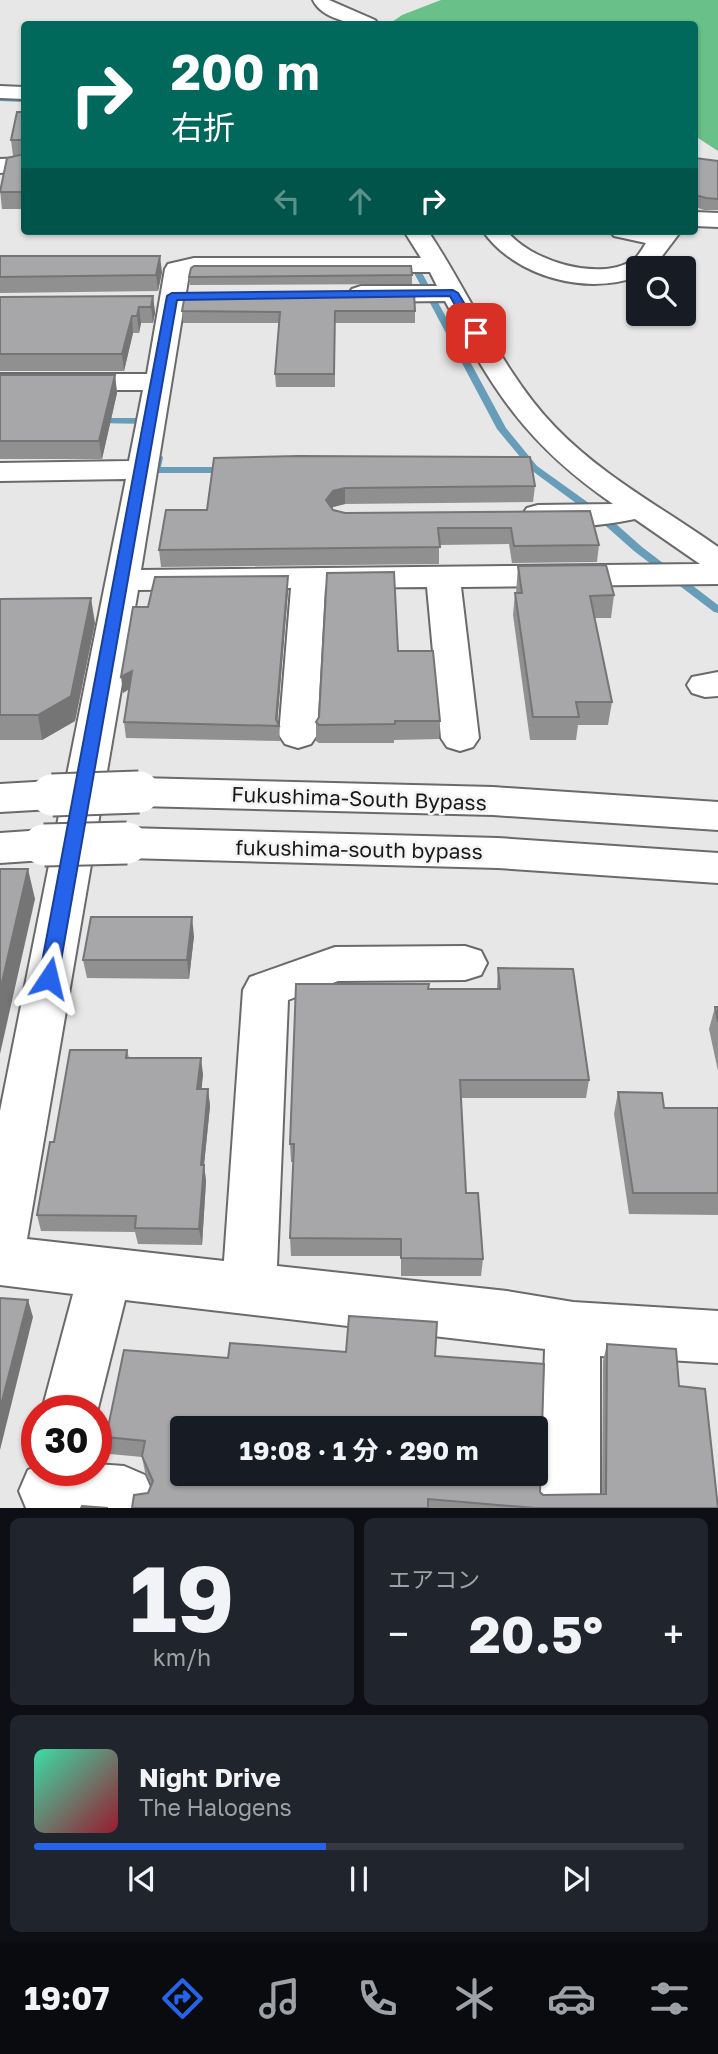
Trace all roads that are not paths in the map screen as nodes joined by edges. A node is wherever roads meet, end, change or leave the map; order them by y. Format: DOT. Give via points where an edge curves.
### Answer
graph roads {
  1 [pos="321,0"];
  2 [pos="362,21"];
  3 [pos="0,92"];
  4 [pos="21,93"];
  5 [pos="21,164"];
  6 [pos="0,166"];
  7 [pos="698,219"];
  8 [pos="718,220"];
  9 [pos="419,235"];
  10 [pos="498,235"];
  11 [pos="663,235"];
  12 [pos="438,265"];
  13 [pos="453,293"];
  14 [pos="333,294"];
  15 [pos="199,296"];
  16 [pos="172,299"];
  17 [pos="145,302"];
  18 [pos="0,382"];
  19 [pos="159,382"];
  20 [pos="142,470"];
  21 [pos="0,471"];
  22 [pos="640,509"];
  23 [pos="511,516"];
  24 [pos="718,562"];
  25 [pos="718,574"];
  26 [pos="443,577"];
  27 [pos="309,578"];
  28 [pos="122,580"];
  29 [pos="298,735"];
  30 [pos="460,738"];
  31 [pos="0,798"];
  32 [pos="718,816"];
  33 [pos="0,848"];
  34 [pos="718,868"];
  35 [pos="465,963"];
  36 [pos="0,1243"];
  37 [pos="0,1261"];
  38 [pos="105,1273"];
  39 [pos="249,1289"];
  40 [pos="573,1328"];
  41 [pos="718,1337"];
  42 [pos="74,1395"];
  43 [pos="49,1490"];
  44 [pos="124,1496"];
  45 [pos="570,1508"];
  1 -- 2 [label="main road" via="324,6"];
  3 -- 4 [label="main road"];
  5 -- 6 [label="main road"];
  7 -- 8 [label="main road"];
  9 -- 12 [label="main road"];
  10 -- 11 [label="main road" via="506,247 539,265 596,275 639,268"];
  12 -- 13 [label="main road"];
  12 -- 16 [label="main road" via="194,265 177,269"];
  13 -- 14 [label="main road"];
  13 -- 22 [label="main road" via="504,384 542,431 575,464"];
  15 -- 16 [label="main road"];
  16 -- 17 [label="main road"];
  16 -- 19 [label="main road"];
  18 -- 19 [label="main road"];
  19 -- 20 [label="main road"];
  20 -- 21 [label="main road"];
  20 -- 28 [label="main road"];
  22 -- 23 [label="main road" via="607,515"];
  22 -- 24 [label="main road"];
  25 -- 26 [label="main road"];
  26 -- 27 [label="main road"];
  26 -- 30 [label="main road"];
  27 -- 28 [label="main road"];
  27 -- 29 [label="main road"];
  28 -- 36 [label="main road"];
  31 -- 32 [label="main road, Fukushima-South Bypass, bridge" via="139,792 493,801"];
  33 -- 34 [label="main road, fukushima-south bypass, bridge" via="127,843 498,853"];
  35 -- 39 [label="main road" via="335,964 266,990"];
  37 -- 38 [label="main road"];
  38 -- 39 [label="main road"];
  38 -- 42 [label="main road"];
  39 -- 40 [label="main road"];
  40 -- 41 [label="main road"];
  40 -- 45 [label="main road"];
  43 -- 44 [label="main road"];
}
